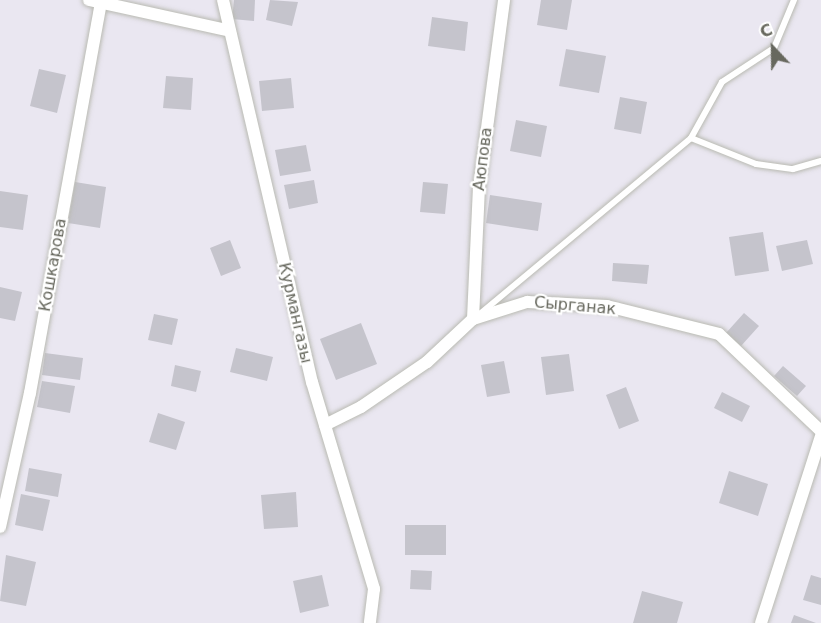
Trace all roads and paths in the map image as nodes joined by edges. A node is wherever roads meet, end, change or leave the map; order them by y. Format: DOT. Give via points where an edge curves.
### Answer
graph roads {
  1 [pos="223,0"];
  2 [pos="504,0"];
  3 [pos="794,0"];
  4 [pos="95,1"];
  5 [pos="227,30"];
  6 [pos="691,138"];
  7 [pos="821,161"];
  8 [pos="473,319"];
  9 [pos="325,425"];
  10 [pos="821,431"];
  11 [pos="821,436"];
  12 [pos="0,527"];
  13 [pos="370,623"];
  14 [pos="761,623"];
  1 -- 5 [label="street, Курмангазы"];
  2 -- 8 [label="street, Аюпова" via="479,188"];
  3 -- 6 [label="lane" via="774,48 722,82"];
  4 -- 5 [label="street"];
  4 -- 12 [label="street, Кошкарова" via="30,393"];
  5 -- 9 [label="street, Курмангазы"];
  6 -- 7 [label="lane" via="756,164 793,169"];
  6 -- 8 [label="lane"];
  8 -- 9 [label="street, Сырганак" via="427,362 362,407"];
  8 -- 10 [label="street, Сырганак" via="526,302 596,306 720,334"];
  9 -- 13 [label="street, Курмангазы" via="374,589"];
  11 -- 14 [label="street"];
}
